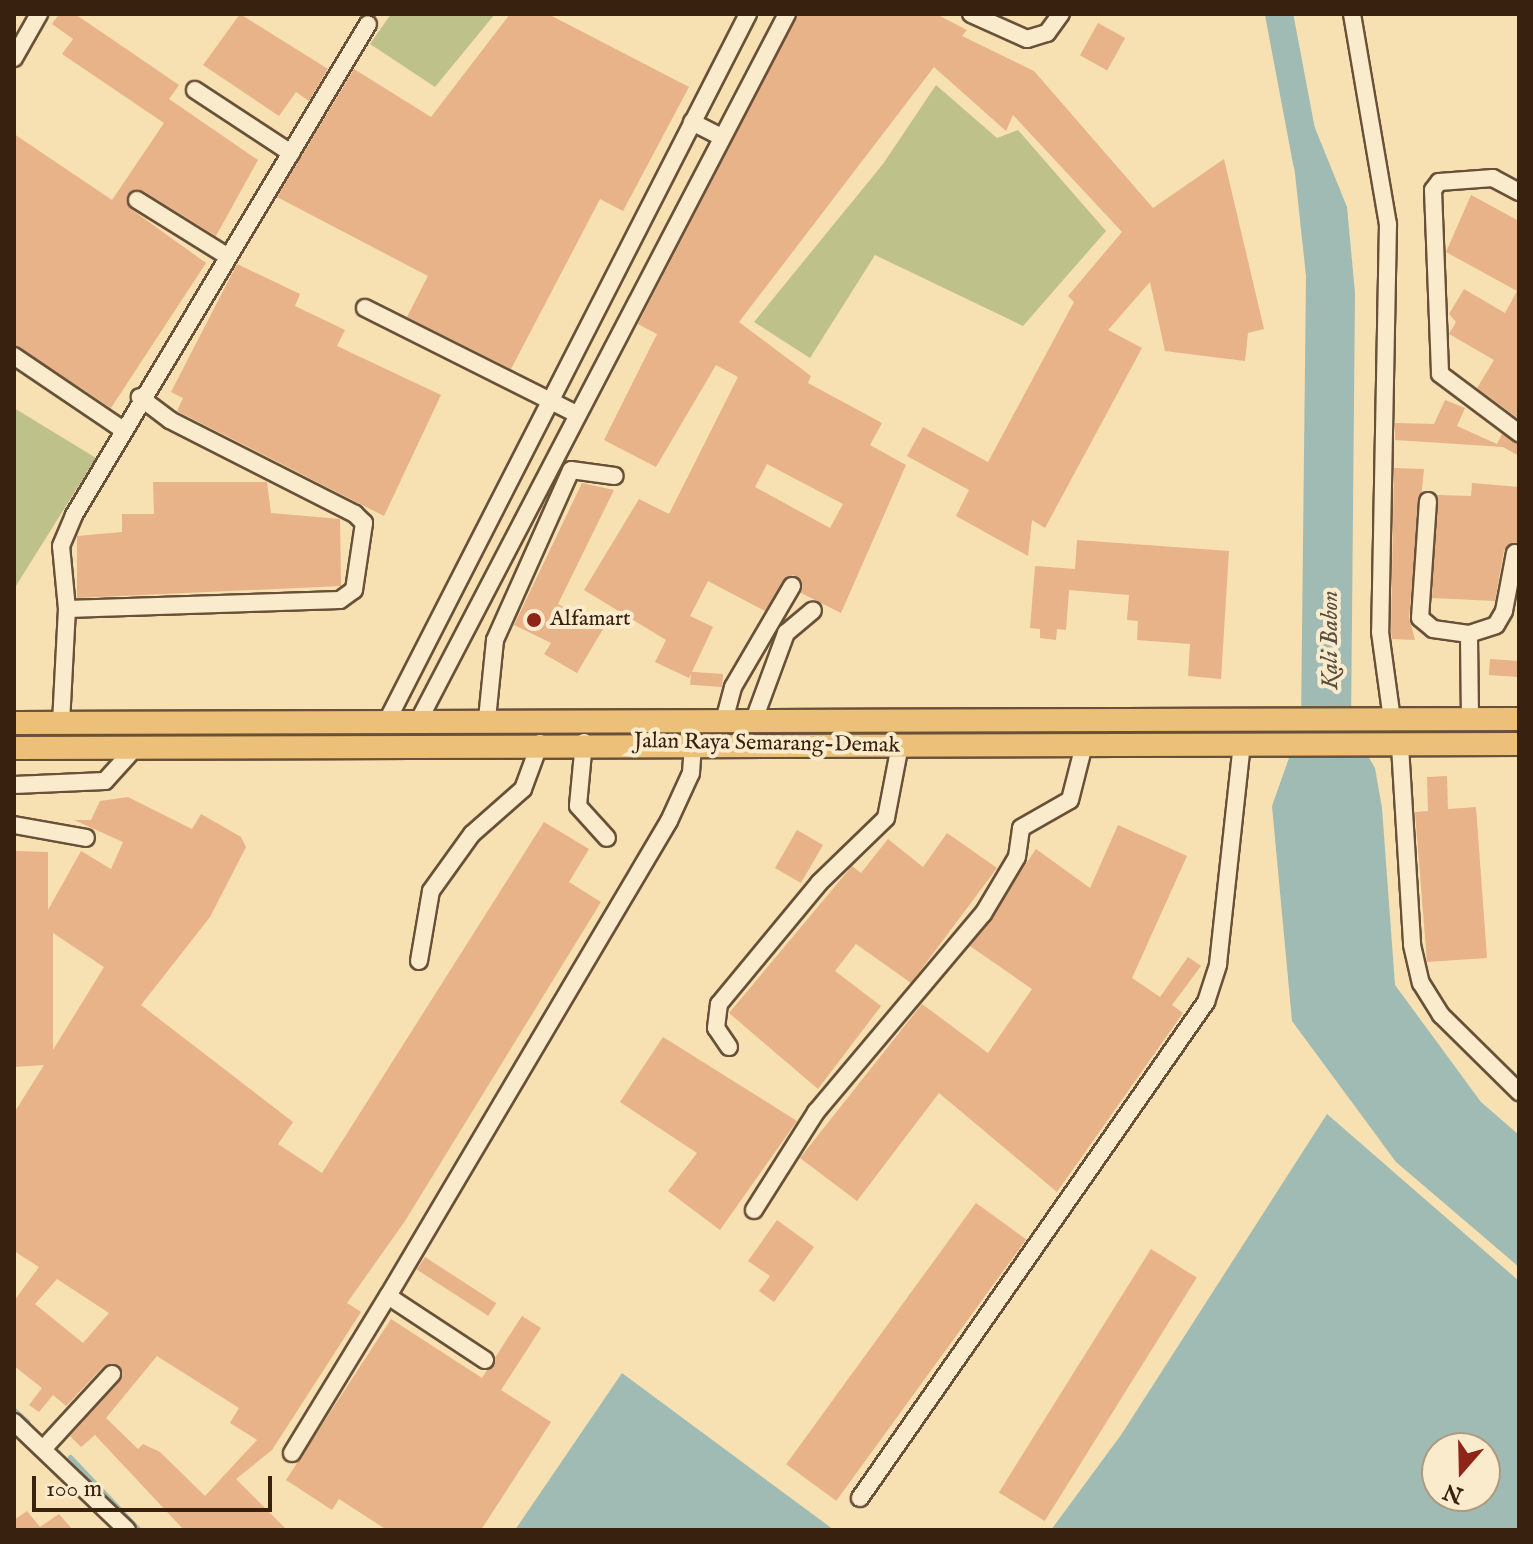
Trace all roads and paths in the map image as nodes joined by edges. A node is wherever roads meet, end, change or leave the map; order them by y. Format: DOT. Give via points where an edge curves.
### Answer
graph roads {
  1 [pos="39,14"];
  2 [pos="748,14"];
  3 [pos="787,14"];
  4 [pos="971,14"];
  5 [pos="1061,14"];
  6 [pos="1352,14"];
  7 [pos="368,24"];
  8 [pos="14,58"];
  9 [pos="195,90"];
  10 [pos="692,122"];
  11 [pos="721,137"];
  12 [pos="291,153"];
  13 [pos="1519,192"];
  14 [pos="137,200"];
  15 [pos="227,256"];
  16 [pos="615,272"];
  17 [pos="642,287"];
  18 [pos="365,308"];
  19 [pos="14,356"];
  20 [pos="140,397"];
  21 [pos="549,399"];
  22 [pos="575,413"];
  23 [pos="122,429"];
  24 [pos="1519,433"];
  25 [pos="615,476"];
  26 [pos="1428,501"];
  27 [pos="1515,553"];
  28 [pos="792,586"];
  29 [pos="67,609"];
  30 [pos="813,610"];
  31 [pos="1469,634"];
  32 [pos="1470,710"];
  33 [pos="725,717"];
  34 [pos="755,717"];
  35 [pos="487,719"];
  36 [pos="1519,719"];
  37 [pos="419,720"];
  38 [pos="1385,720"];
  39 [pos="387,721"];
  40 [pos="14,723"];
  41 [pos="61,723"];
  42 [pos="584,742"];
  43 [pos="693,742"];
  44 [pos="540,743"];
  45 [pos="1242,744"];
  46 [pos="1519,744"];
  47 [pos="900,745"];
  48 [pos="1400,746"];
  49 [pos="14,748"];
  50 [pos="135,748"];
  51 [pos="1083,749"];
  52 [pos="14,785"];
  53 [pos="14,825"];
  54 [pos="86,838"];
  55 [pos="607,838"];
  56 [pos="419,961"];
  57 [pos="729,1047"];
  58 [pos="1519,1092"];
  59 [pos="754,1210"];
  60 [pos="388,1296"];
  61 [pos="485,1360"];
  62 [pos="112,1374"];
  63 [pos="14,1422"];
  64 [pos="43,1449"];
  65 [pos="292,1453"];
  66 [pos="860,1498"];
  67 [pos="127,1530"];
  1 -- 8 [label="street"];
  2 -- 10 [label="street"];
  3 -- 11 [label="street"];
  4 -- 5 [label="street" via="1027,39 1047,33"];
  6 -- 38 [label="street" via="1388,224 1380,632"];
  7 -- 12 [label="street"];
  9 -- 12 [label="street"];
  10 -- 11 [label="street"];
  10 -- 16 [label="street"];
  11 -- 17 [label="street"];
  12 -- 15 [label="street"];
  13 -- 24 [label="street" via="1493,178 1439,182 1433,190 1440,374"];
  14 -- 15 [label="street"];
  15 -- 20 [label="street"];
  16 -- 17 [label="street"];
  16 -- 21 [label="street"];
  17 -- 22 [label="street"];
  18 -- 21 [label="street"];
  19 -- 23 [label="street"];
  20 -- 23 [label="street"];
  20 -- 29 [label="street" via="170,420 355,514 364,523 354,590 340,600"];
  21 -- 22 [label="street"];
  21 -- 39 [label="street"];
  22 -- 37 [label="street"];
  23 -- 29 [label="street" via="61,546"];
  25 -- 35 [label="street" via="571,470 495,640"];
  26 -- 31 [label="street" via="1420,618 1433,629"];
  27 -- 31 [label="street" via="1504,611 1496,625"];
  28 -- 33 [label="street" via="733,687"];
  29 -- 41 [label="street"];
  30 -- 34 [label="street" via="786,633"];
  31 -- 32 [label="street"];
  32 -- 36 [label="highway, Jalan Raya Semarang-Demak"];
  32 -- 38 [label="highway, Jalan Raya Semarang-Demak"];
  33 -- 34 [label="highway, Jalan Raya Semarang-Demak"];
  33 -- 35 [label="highway, Jalan Raya Semarang-Demak"];
  34 -- 38 [label="highway, Jalan Raya Semarang-Demak"];
  35 -- 37 [label="highway, Jalan Raya Semarang-Demak"];
  37 -- 39 [label="highway, Jalan Raya Semarang-Demak"];
  39 -- 41 [label="highway, Jalan Raya Semarang-Demak"];
  40 -- 41 [label="highway, Jalan Raya Semarang-Demak"];
  42 -- 43 [label="highway, Jalan Raya Semarang-Demak"];
  42 -- 44 [label="highway, Jalan Raya Semarang-Demak"];
  42 -- 55 [label="street" via="578,806"];
  43 -- 47 [label="highway, Jalan Raya Semarang-Demak"];
  43 -- 60 [label="street" via="691,773 669,821"];
  44 -- 50 [label="highway, Jalan Raya Semarang-Demak"];
  44 -- 56 [label="street" via="523,789 472,834 431,891"];
  45 -- 48 [label="highway, Jalan Raya Semarang-Demak"];
  45 -- 51 [label="highway, Jalan Raya Semarang-Demak"];
  45 -- 66 [label="street" via="1218,964 1206,1002"];
  46 -- 48 [label="highway, Jalan Raya Semarang-Demak"];
  47 -- 51 [label="highway, Jalan Raya Semarang-Demak"];
  47 -- 57 [label="street" via="886,818 819,883 719,1004 716,1028"];
  48 -- 58 [label="street" via="1412,945 1421,983 1441,1015"];
  49 -- 50 [label="highway, Jalan Raya Semarang-Demak"];
  50 -- 52 [label="street" via="105,781"];
  51 -- 59 [label="street" via="1070,800 1021,828 1017,857 983,914 816,1112"];
  53 -- 54 [label="street"];
  60 -- 61 [label="street"];
  60 -- 65 [label="street"];
  62 -- 64 [label="street"];
  63 -- 64 [label="street"];
  64 -- 67 [label="street"];
}
